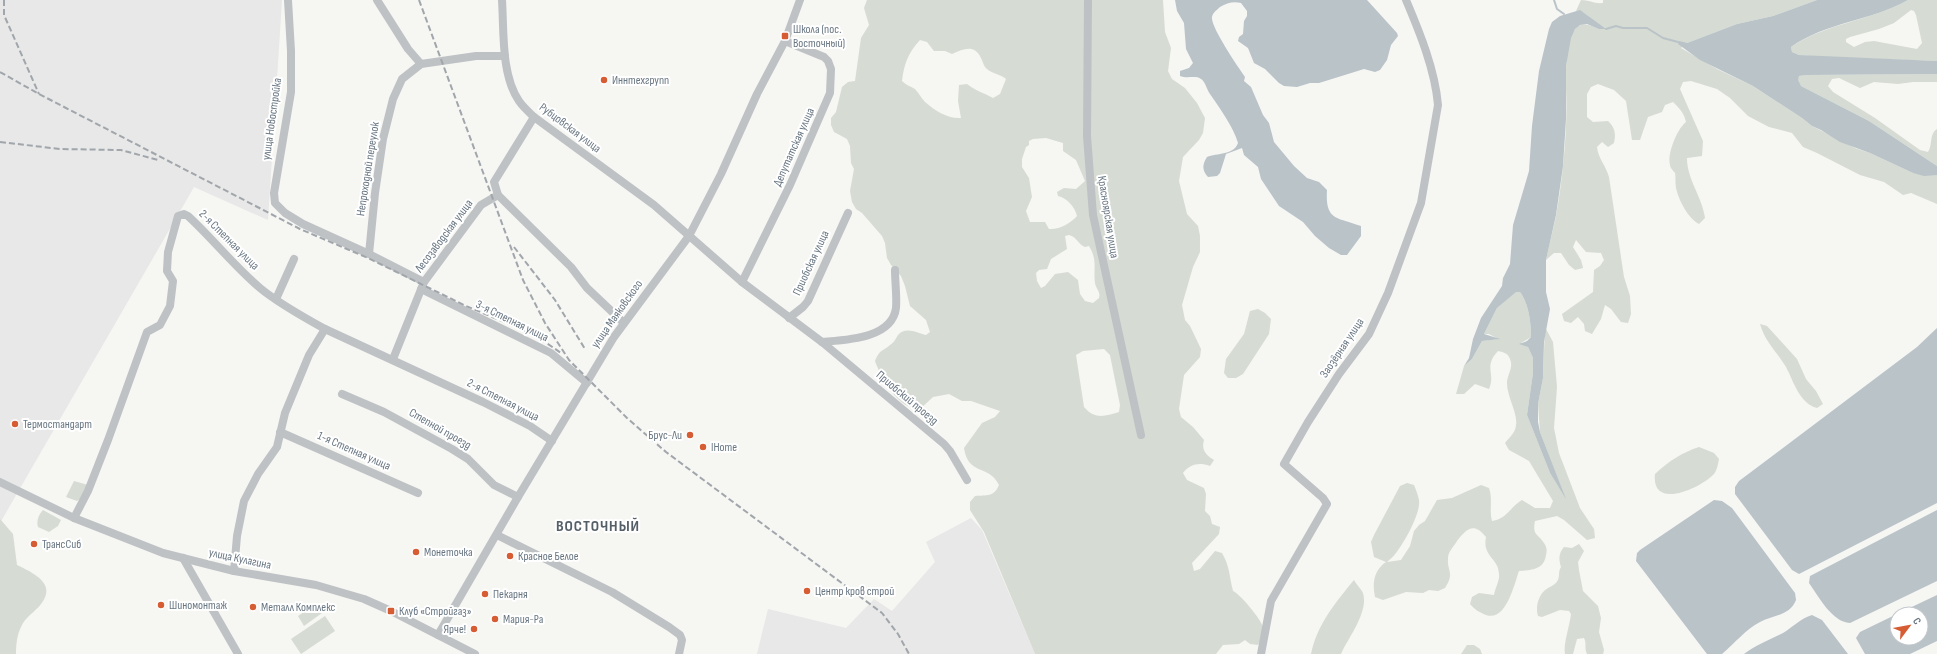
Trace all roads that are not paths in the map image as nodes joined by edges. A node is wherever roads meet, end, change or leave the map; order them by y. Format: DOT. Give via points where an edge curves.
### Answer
graph roads {
  1 [pos="288,0"];
  2 [pos="377,0"];
  3 [pos="502,0"];
  4 [pos="800,0"];
  5 [pos="1088,0"];
  6 [pos="1406,0"];
  7 [pos="785,41"];
  8 [pos="505,56"];
  9 [pos="421,64"];
  10 [pos="534,118"];
  11 [pos="498,195"];
  12 [pos="285,213"];
  13 [pos="848,213"];
  14 [pos="689,236"];
  15 [pos="369,254"];
  16 [pos="294,259"];
  17 [pos="895,270"];
  18 [pos="742,282"];
  19 [pos="422,285"];
  20 [pos="276,299"];
  21 [pos="789,318"];
  22 [pos="624,322"];
  23 [pos="326,329"];
  24 [pos="822,342"];
  25 [pos="393,359"];
  26 [pos="587,382"];
  27 [pos="342,394"];
  28 [pos="280,432"];
  29 [pos="1141,435"];
  30 [pos="552,441"];
  31 [pos="967,480"];
  32 [pos="0,482"];
  33 [pos="418,493"];
  34 [pos="518,497"];
  35 [pos="74,518"];
  36 [pos="497,535"];
  37 [pos="183,558"];
  38 [pos="234,571"];
  39 [pos="438,635"];
  40 [pos="238,654"];
  41 [pos="473,654"];
  42 [pos="679,654"];
  43 [pos="1261,654"];
  1 -- 12 [label="street, улица Новостройка" via="291,92 273,199"];
  2 -- 9 [label="street" via="408,49"];
  3 -- 8 [label="street, Рубцовская улица"];
  4 -- 7 [label="street, улица Маяковского"];
  5 -- 29 [label="street, Красноярская улица" via="1087,136 1094,215"];
  6 -- 43 [label="street, Заозёрная улица" via="1430,68 1438,105 1421,203 1388,293 1369,334 1339,374 1284,464 1327,504 1271,601"];
  7 -- 14 [label="street, улица Маяковского" via="756,94 721,174"];
  7 -- 18 [label="street, Депутатская улица" via="828,61 831,69 830,93 790,185"];
  8 -- 9 [label="street" via="476,56"];
  8 -- 10 [label="street, Рубцовская улица" via="510,83 519,101"];
  9 -- 15 [label="street, Непроходной переулок" via="402,79 392,99 383,139"];
  10 -- 11 [label="street" via="494,182"];
  10 -- 14 [label="street, Рубцовская улица" via="654,205"];
  11 -- 19 [label="street, Лесозаводская улица" via="480,205"];
  11 -- 22 [label="street" via="571,267 587,288"];
  12 -- 15 [label="street, 3-я Степная улица"];
  13 -- 21 [label="street, Приобская улица" via="808,301"];
  14 -- 18 [label="street, Приобский проезд"];
  14 -- 22 [label="street, улица Маяковского"];
  15 -- 19 [label="street, 3-я Степная улица"];
  16 -- 20 [label="street"];
  17 -- 24 [label="street" via="896,308 888,325 867,336"];
  18 -- 21 [label="street, Приобский проезд"];
  19 -- 25 [label="street, Лесозаводская улица"];
  19 -- 26 [label="street, 3-я Степная улица" via="551,353"];
  20 -- 23 [label="street, 2-я Степная улица"];
  20 -- 35 [label="street, 2-я Степная улица" via="261,289 188,216 178,216 168,252 167,271 173,281 170,306 160,325 147,332 88,491"];
  21 -- 24 [label="street, Приобский проезд"];
  22 -- 26 [label="street, улица Маяковского"];
  23 -- 25 [label="street, 2-я Степная улица"];
  23 -- 28 [label="street" via="309,355 284,413"];
  24 -- 31 [label="street, Приобский проезд" via="944,444"];
  25 -- 30 [label="street, 2-я Степная улица" via="484,402 530,426"];
  26 -- 30 [label="street, улица Маяковского"];
  27 -- 34 [label="street, Степной проезд" via="384,412 452,449 468,459 494,485"];
  28 -- 33 [label="street, 1-я Степная улица"];
  28 -- 38 [label="street" via="277,447 258,474 244,501"];
  30 -- 34 [label="street, улица Маяковского"];
  32 -- 35 [label="street, улица Кулагина"];
  34 -- 36 [label="street, улица Маяковского"];
  35 -- 37 [label="street, улица Кулагина" via="163,553"];
  36 -- 39 [label="street, улица Маяковского"];
  36 -- 42 [label="street" via="612,592 669,627 680,635 682,640"];
  37 -- 38 [label="street, улица Кулагина"];
  37 -- 40 [label="street"];
  38 -- 39 [label="street, улица Кулагина" via="316,585 353,595"];
  39 -- 41 [label="street, улица Кулагина"];
}
